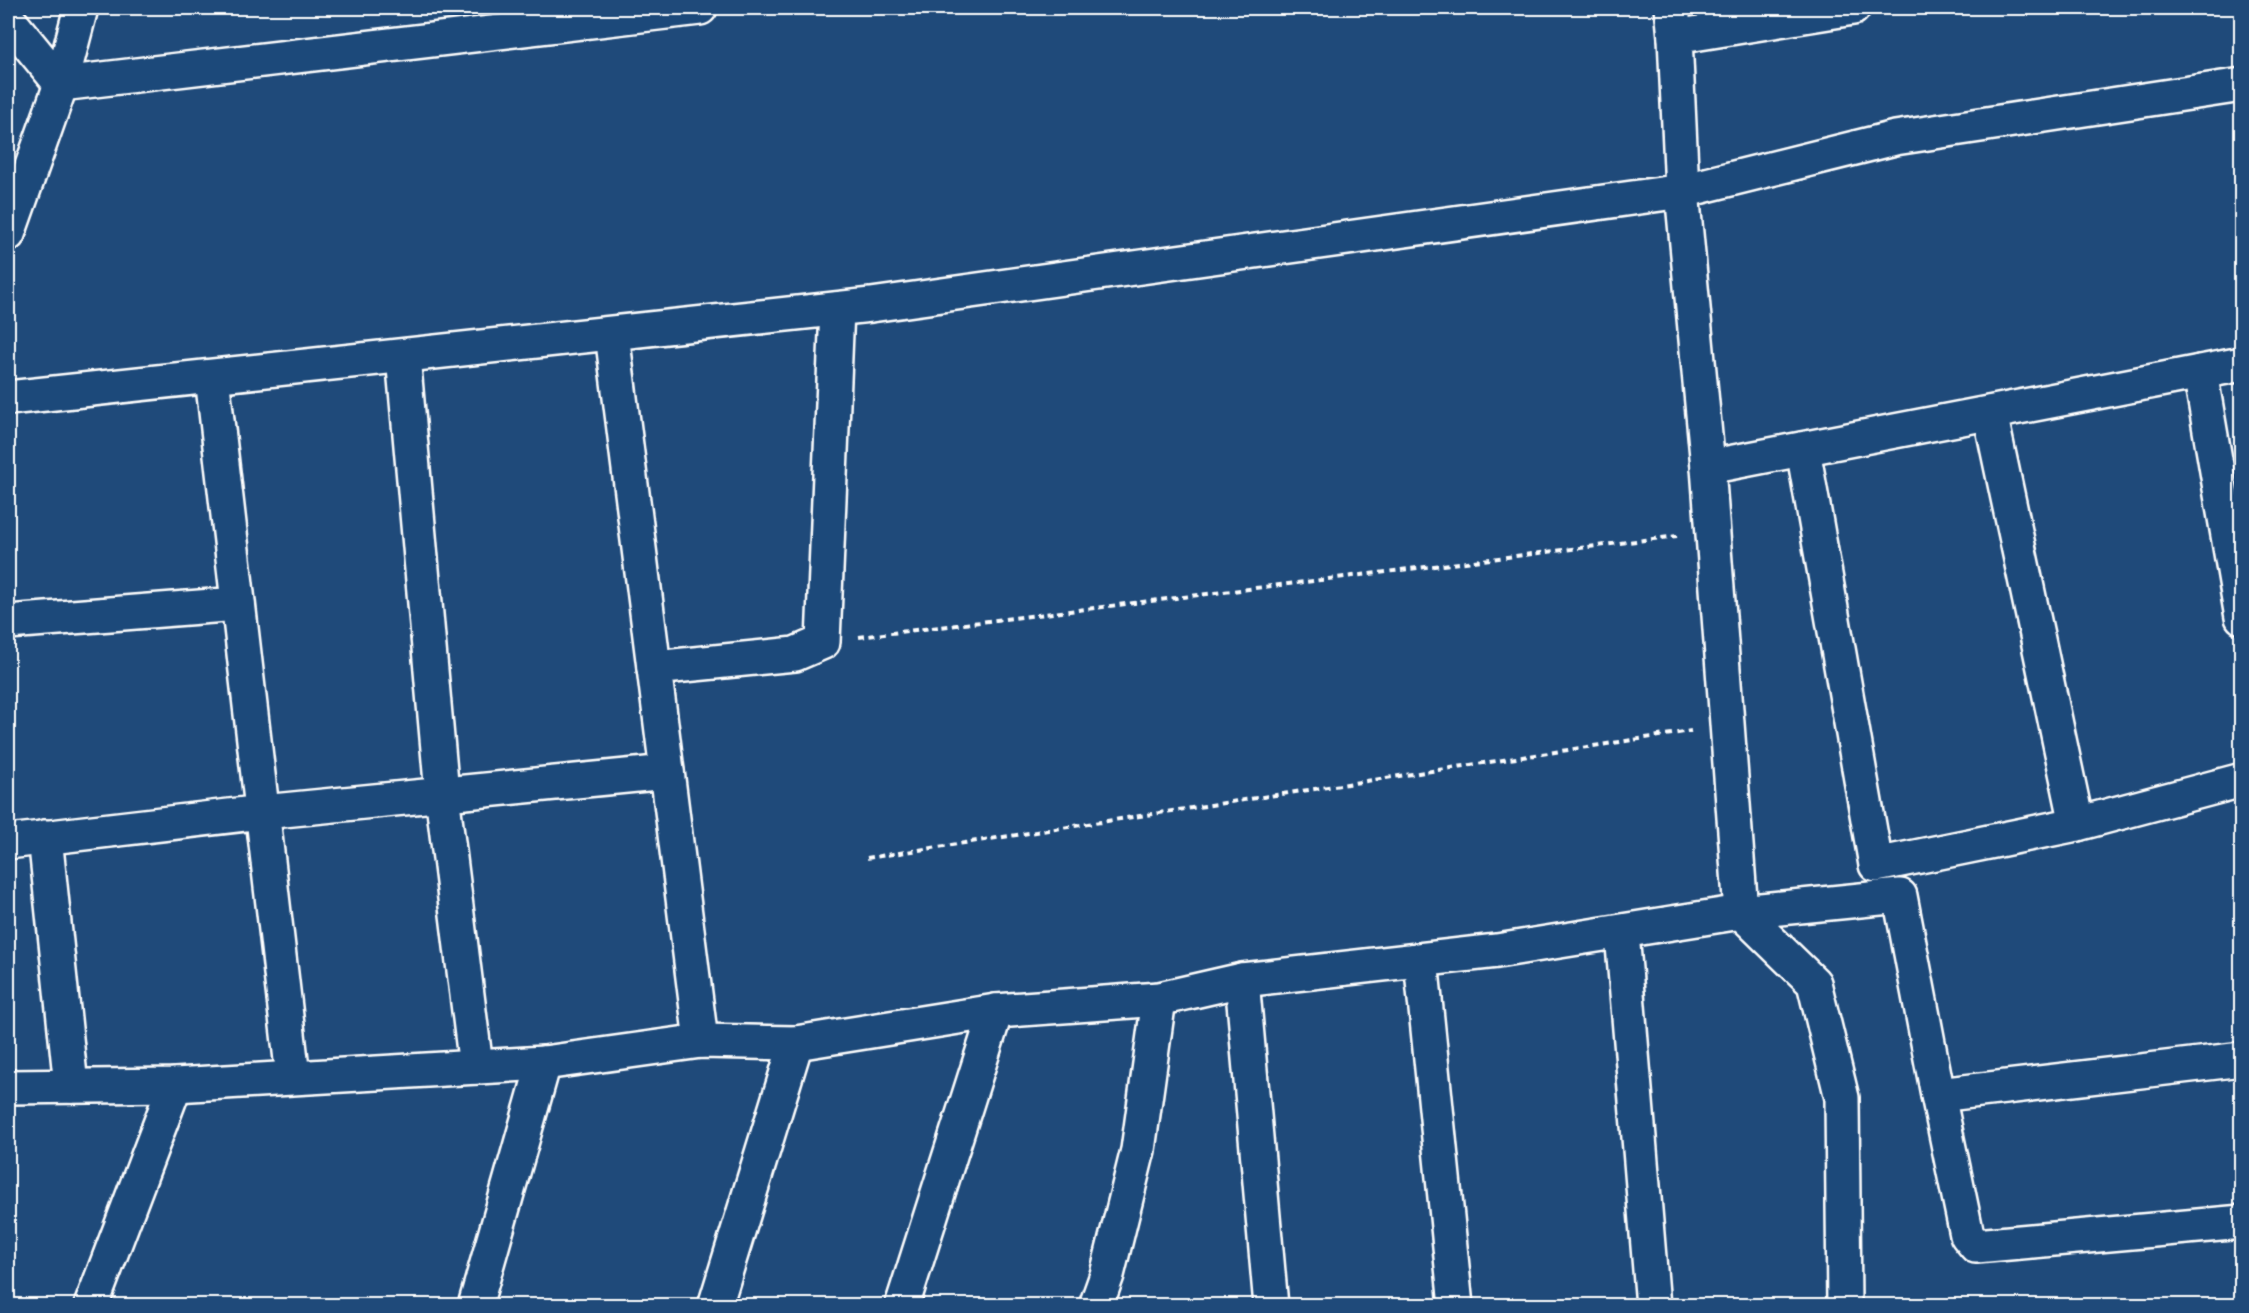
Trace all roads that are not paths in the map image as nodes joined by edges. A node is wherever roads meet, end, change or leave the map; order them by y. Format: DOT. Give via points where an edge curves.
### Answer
graph roads {
  1 [pos="81,8"];
  2 [pos="700,8"];
  3 [pos="1853,8"];
  4 [pos="8,19"];
  5 [pos="1674,22"];
  6 [pos="61,84"];
  7 [pos="2241,85"];
  8 [pos="1682,191"];
  9 [pos="8,234"];
  10 [pos="837,309"];
  11 [pos="612,334"];
  12 [pos="403,356"];
  13 [pos="2241,364"];
  14 [pos="2200,372"];
  15 [pos="212,377"];
  16 [pos="8,398"];
  17 [pos="1990,412"];
  18 [pos="1803,449"];
  19 [pos="1708,467"];
  20 [pos="238,604"];
  21 [pos="2241,617"];
  22 [pos="8,622"];
  23 [pos="654,668"];
  24 [pos="667,772"];
  25 [pos="2241,780"];
  26 [pos="442,794"];
  27 [pos="263,812"];
  28 [pos="2077,824"];
  29 [pos="45,837"];
  30 [pos="8,842"];
  31 [pos="1741,912"];
  32 [pos="1622,933"];
  33 [pos="1420,960"];
  34 [pos="1242,980"];
  35 [pos="1159,999"];
  36 [pos="996,1011"];
  37 [pos="700,1041"];
  38 [pos="796,1043"];
  39 [pos="2241,1059"];
  40 [pos="544,1063"];
  41 [pos="476,1067"];
  42 [pos="293,1077"];
  43 [pos="175,1084"];
  44 [pos="71,1086"];
  45 [pos="8,1087"];
  46 [pos="1938,1095"];
  47 [pos="2241,1222"];
  48 [pos="91,1305"];
  49 [pos="475,1305"];
  50 [pos="715,1305"];
  51 [pos="902,1305"];
  52 [pos="1095,1305"];
  53 [pos="1271,1305"];
  54 [pos="1456,1305"];
  55 [pos="1653,1305"];
  56 [pos="1844,1305"];
  1 -- 6 [label="street"];
  2 -- 6 [label="street"];
  3 -- 5 [label="street"];
  4 -- 6 [label="street"];
  5 -- 8 [label="street"];
  6 -- 9 [label="street"];
  7 -- 8 [label="street" via="1895,138"];
  8 -- 10 [label="street"];
  8 -- 19 [label="street"];
  10 -- 11 [label="street"];
  10 -- 23 [label="street" via="823,642 795,654"];
  11 -- 12 [label="street"];
  11 -- 23 [label="street"];
  12 -- 15 [label="street"];
  12 -- 26 [label="street"];
  13 -- 14 [label="street"];
  14 -- 17 [label="street"];
  14 -- 21 [label="street"];
  15 -- 16 [label="street"];
  15 -- 20 [label="street"];
  17 -- 18 [label="street"];
  17 -- 28 [label="street"];
  18 -- 19 [label="street"];
  18 -- 28 [label="street" via="1876,865"];
  19 -- 31 [label="street"];
  20 -- 22 [label="street"];
  20 -- 27 [label="street"];
  23 -- 24 [label="street"];
  24 -- 26 [label="street"];
  24 -- 37 [label="street"];
  25 -- 28 [label="street"];
  26 -- 27 [label="street"];
  26 -- 41 [label="street"];
  27 -- 29 [label="street"];
  27 -- 42 [label="street"];
  29 -- 30 [label="street"];
  29 -- 44 [label="street"];
  31 -- 32 [label="street"];
  31 -- 46 [label="street" via="1900,896"];
  31 -- 56 [label="street" via="1814,983 1842,1098"];
  32 -- 33 [label="street"];
  32 -- 55 [label="street"];
  33 -- 34 [label="street"];
  33 -- 54 [label="street"];
  34 -- 35 [label="street"];
  34 -- 53 [label="street"];
  35 -- 36 [label="street"];
  35 -- 52 [label="street" via="1138,1150 1107,1275"];
  36 -- 38 [label="street"];
  36 -- 51 [label="street"];
  37 -- 38 [label="street"];
  37 -- 40 [label="street"];
  38 -- 50 [label="street"];
  39 -- 46 [label="street"];
  40 -- 41 [label="street"];
  40 -- 49 [label="street"];
  41 -- 42 [label="street"];
  42 -- 43 [label="street"];
  43 -- 44 [label="street"];
  43 -- 48 [label="street"];
  44 -- 45 [label="street"];
  46 -- 47 [label="street" via="1967,1235 1976,1246"];
}
